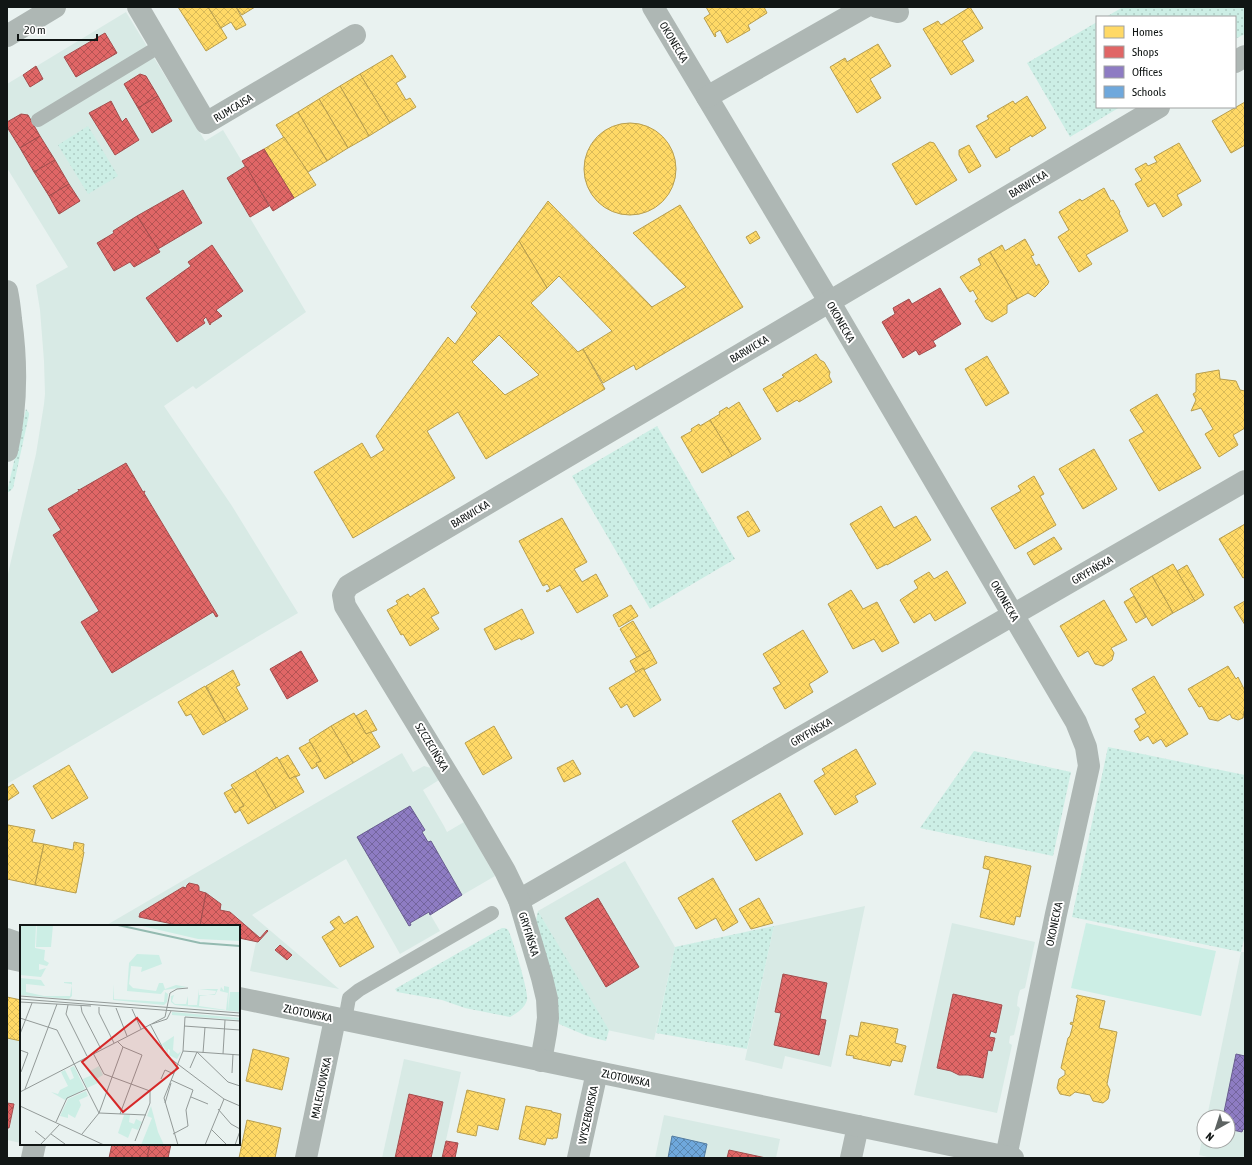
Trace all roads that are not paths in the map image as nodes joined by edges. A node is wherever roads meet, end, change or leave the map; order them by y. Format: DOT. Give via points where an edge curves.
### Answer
graph roads {
  1 [pos="55,7"];
  2 [pos="138,7"];
  3 [pos="653,7"];
  4 [pos="865,7"];
  5 [pos="877,7"];
  6 [pos="898,12"];
  7 [pos="355,35"];
  8 [pos="7,36"];
  9 [pos="160,46"];
  10 [pos="1245,56"];
  11 [pos="1236,61"];
  12 [pos="706,97"];
  13 [pos="1157,108"];
  14 [pos="38,120"];
  15 [pos="7,291"];
  16 [pos="829,301"];
  17 [pos="11,384"];
  18 [pos="7,451"];
  19 [pos="1245,481"];
  20 [pos="343,595"];
  21 [pos="1013,616"];
  22 [pos="519,900"];
  23 [pos="492,913"];
  24 [pos="7,939"];
  25 [pos="20,944"];
  26 [pos="7,958"];
  27 [pos="20,960"];
  28 [pos="240,998"];
  29 [pos="340,1020"];
  30 [pos="541,1061"];
  31 [pos="597,1072"];
  32 [pos="858,1126"];
  33 [pos="35,1145"];
  34 [pos="1009,1157"];
  35 [pos="32,1158"];
  36 [pos="306,1158"];
  37 [pos="578,1158"];
  38 [pos="851,1158"];
  1 -- 8 [label="street"];
  2 -- 9 [label="street, RUMCAJSA"];
  3 -- 12 [label="street, OKONECKA"];
  4 -- 12 [label="street"];
  5 -- 6 [label="street"];
  7 -- 9 [label="street, RUMCAJSA" via="206,124"];
  9 -- 14 [label="lane"];
  10 -- 11 [label="street"];
  12 -- 16 [label="street, OKONECKA"];
  13 -- 16 [label="street, BARWICKA"];
  15 -- 17 [label="street" via="14,338"];
  16 -- 20 [label="street, BARWICKA" via="348,586"];
  16 -- 21 [label="street, OKONECKA"];
  17 -- 18 [label="street" via="12,429"];
  19 -- 21 [label="street, GRYFIŃSKA"];
  20 -- 22 [label="street, SZCZECIŃSKA" via="345,606 470,811"];
  21 -- 22 [label="street, GRYFIŃSKA"];
  21 -- 34 [label="street, OKONECKA" via="1076,722 1086,747 1089,766 1056,914"];
  22 -- 30 [label="street, GRYFIŃSKA" via="547,999 548,1018"];
  23 -- 29 [label="lane" via="359,990 349,998"];
  24 -- 25 [label="street"];
  26 -- 27 [label="street"];
  28 -- 29 [label="street, ZŁOTOWSKA"];
  29 -- 30 [label="street, ZŁOTOWSKA"];
  29 -- 36 [label="street, MALECHOWSKA"];
  30 -- 31 [label="street, ZŁOTOWSKA"];
  31 -- 32 [label="street, ZŁOTOWSKA"];
  31 -- 37 [label="street, WYSZEBORSKA"];
  32 -- 34 [label="street, ZŁOTOWSKA"];
  32 -- 38 [label="street"];
  33 -- 35 [label="street"];
}
